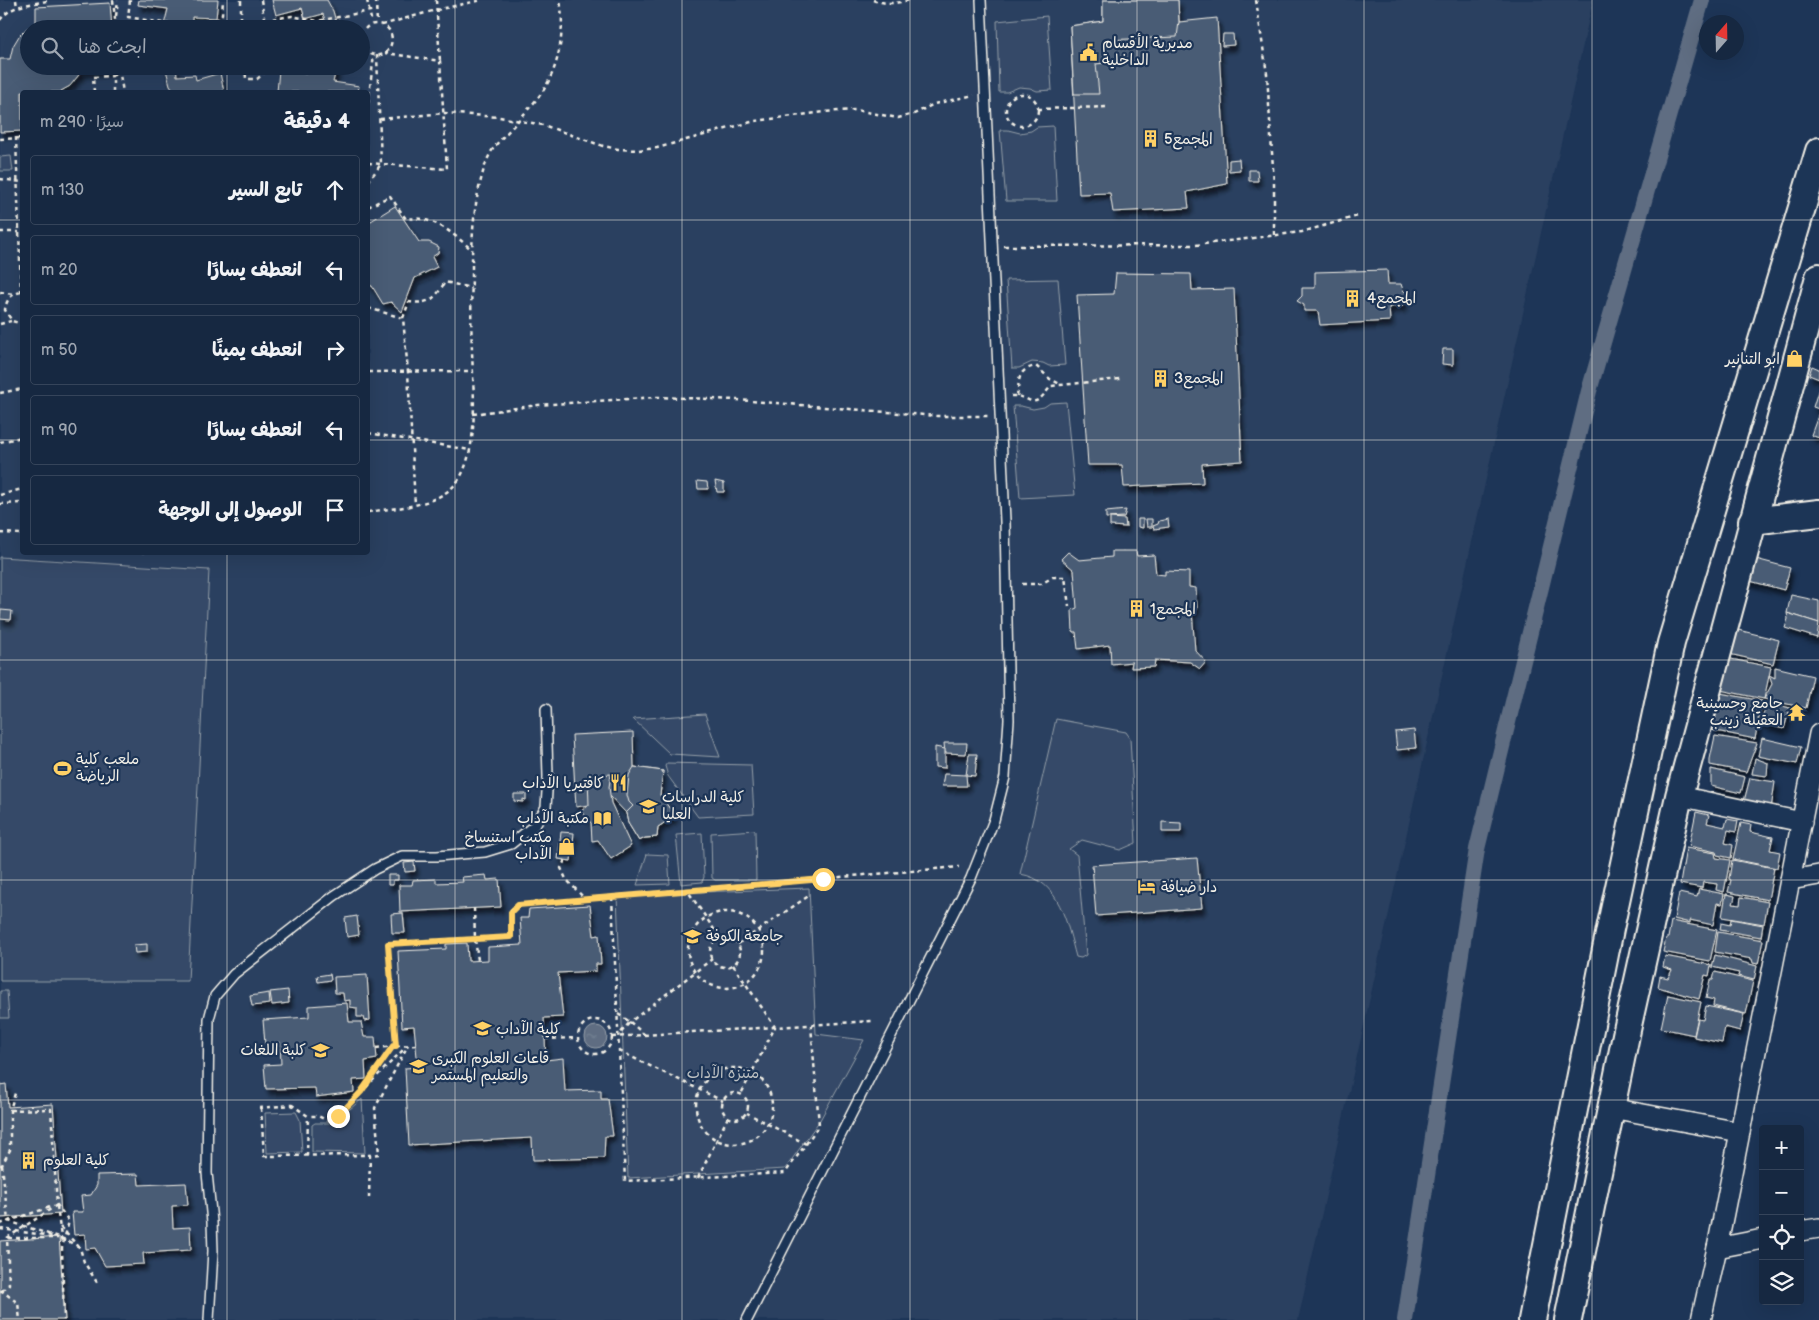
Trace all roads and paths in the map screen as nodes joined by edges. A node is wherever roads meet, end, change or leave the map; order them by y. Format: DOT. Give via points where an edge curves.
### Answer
graph roads {
  1 [pos="16,0"];
  2 [pos="50,0"];
  3 [pos="113,0"];
  4 [pos="118,0"];
  5 [pos="130,0"];
  6 [pos="223,0"];
  7 [pos="241,0"];
  8 [pos="261,0"];
  9 [pos="367,0"];
  10 [pos="376,0"];
  11 [pos="436,0"];
  12 [pos="482,0"];
  13 [pos="560,0"];
  14 [pos="873,0"];
  15 [pos="909,0"];
  16 [pos="981,0"];
  17 [pos="1256,0"];
  18 [pos="16,7"];
  19 [pos="376,10"];
  20 [pos="436,10"];
  21 [pos="369,12"];
  22 [pos="0,20"];
  23 [pos="115,20"];
  24 [pos="115,20"];
  25 [pos="144,20"];
  26 [pos="217,20"];
  27 [pos="241,20"];
  28 [pos="265,20"];
  29 [pos="312,20"];
  30 [pos="323,20"];
  31 [pos="372,24"];
  32 [pos="377,24"];
  33 [pos="382,25"];
  34 [pos="370,52"];
  35 [pos="384,53"];
  36 [pos="376,55"];
  37 [pos="440,62"];
  38 [pos="121,75"];
  39 [pos="246,75"];
  40 [pos="262,75"];
  41 [pos="113,76"];
  42 [pos="94,90"];
  43 [pos="113,90"];
  44 [pos="123,90"];
  45 [pos="370,91"];
  46 [pos="985,94"];
  47 [pos="1107,107"];
  48 [pos="1038,109"];
  49 [pos="444,113"];
  50 [pos="1007,115"];
  51 [pos="1002,117"];
  52 [pos="380,119"];
  53 [pos="518,120"];
  54 [pos="16,137"];
  55 [pos="20,138"];
  56 [pos="0,139"];
  57 [pos="1819,151"];
  58 [pos="370,163"];
  59 [pos="381,164"];
  60 [pos="0,179"];
  61 [pos="370,179"];
  62 [pos="18,182"];
  63 [pos="18,186"];
  64 [pos="370,206"];
  65 [pos="1358,216"];
  66 [pos="0,232"];
  67 [pos="20,232"];
  68 [pos="1274,235"];
  69 [pos="993,246"];
  70 [pos="471,249"];
  71 [pos="1819,278"];
  72 [pos="472,288"];
  73 [pos="0,292"];
  74 [pos="20,292"];
  75 [pos="14,294"];
  76 [pos="370,309"];
  77 [pos="403,318"];
  78 [pos="12,321"];
  79 [pos="20,323"];
  80 [pos="0,324"];
  81 [pos="472,371"];
  82 [pos="370,372"];
  83 [pos="408,372"];
  84 [pos="1120,378"];
  85 [pos="1062,385"];
  86 [pos="20,389"];
  87 [pos="0,393"];
  88 [pos="1009,396"];
  89 [pos="1018,396"];
  90 [pos="473,414"];
  91 [pos="1001,416"];
  92 [pos="370,433"];
  93 [pos="20,437"];
  94 [pos="412,440"];
  95 [pos="0,442"];
  96 [pos="470,450"];
  97 [pos="20,490"];
  98 [pos="0,495"];
  99 [pos="20,503"];
  100 [pos="0,504"];
  101 [pos="415,505"];
  102 [pos="370,512"];
  103 [pos="1819,513"];
  104 [pos="1752,521"];
  105 [pos="0,532"];
  106 [pos="20,534"];
  107 [pos="1022,584"];
  108 [pos="1069,606"];
  109 [pos="546,709"];
  110 [pos="1819,734"];
  111 [pos="1816,766"];
  112 [pos="1646,767"];
  113 [pos="1680,789"];
  114 [pos="1634,821"];
  115 [pos="1802,822"];
  116 [pos="1671,827"];
  117 [pos="565,860"];
  118 [pos="960,867"];
  119 [pos="1819,875"];
  120 [pos="1790,880"];
  121 [pos="686,890"];
  122 [pos="810,895"];
  123 [pos="612,897"];
  124 [pos="585,900"];
  125 [pos="474,908"];
  126 [pos="706,918"];
  127 [pos="758,930"];
  128 [pos="720,938"];
  129 [pos="475,939"];
  130 [pos="738,944"];
  131 [pos="712,959"];
  132 [pos="478,960"];
  133 [pos="733,964"];
  134 [pos="695,972"];
  135 [pos="745,983"];
  136 [pos="618,1014"];
  137 [pos="873,1021"];
  138 [pos="630,1022"];
  139 [pos="811,1025"];
  140 [pos="775,1027"];
  141 [pos="645,1035"];
  142 [pos="612,1036"];
  143 [pos="618,1036"];
  144 [pos="577,1038"];
  145 [pos="545,1039"];
  146 [pos="416,1045"];
  147 [pos="395,1046"];
  148 [pos="408,1046"];
  149 [pos="376,1048"];
  150 [pos="619,1051"];
  151 [pos="752,1073"];
  152 [pos="16,1090"];
  153 [pos="700,1090"];
  154 [pos="361,1092"];
  155 [pos="741,1094"];
  156 [pos="723,1101"];
  157 [pos="1611,1108"];
  158 [pos="10,1110"];
  159 [pos="747,1113"];
  160 [pos="308,1116"];
  161 [pos="728,1117"];
  162 [pos="768,1124"];
  163 [pos="1740,1132"];
  164 [pos="716,1140"];
  165 [pos="806,1144"];
  166 [pos="370,1155"];
  167 [pos="308,1156"];
  168 [pos="1,1165"];
  169 [pos="698,1178"];
  170 [pos="369,1198"];
  171 [pos="57,1205"];
  172 [pos="8,1221"];
  173 [pos="0,1224"];
  174 [pos="24,1226"];
  175 [pos="60,1227"];
  176 [pos="1819,1228"];
  177 [pos="0,1229"];
  178 [pos="1804,1230"];
  179 [pos="17,1231"];
  180 [pos="66,1235"];
  181 [pos="7,1238"];
  182 [pos="61,1238"];
  183 [pos="64,1240"];
  184 [pos="1759,1240"];
  185 [pos="78,1246"];
  186 [pos="62,1248"];
  187 [pos="1717,1248"];
  188 [pos="98,1284"];
  189 [pos="1,1291"];
  190 [pos="20,1320"];
  191 [pos="64,1320"];
  192 [pos="209,1320"];
  193 [pos="747,1320"];
  194 [pos="1532,1320"];
  195 [pos="1568,1320"];
  196 [pos="1701,1320"];
  1 -- 18 [label="path"];
  2 -- 18 [label="path"];
  3 -- 23 [label="path"];
  4 -- 24 [label="path"];
  5 -- 25 [label="path" via="128,17"];
  6 -- 26 [label="path" via="222,14"];
  7 -- 27 [label="path"];
  8 -- 28 [label="path"];
  9 -- 21 [label="path"];
  10 -- 19 [label="path"];
  11 -- 20 [label="path"];
  12 -- 20 [label="path"];
  13 -- 53 [label="path" via="562,34 557,60 543,91"];
  14 -- 15 [label="path" via="881,3"];
  16 -- 46 [label="lane"];
  17 -- 68 [label="path" via="1267,74"];
  18 -- 22 [label="path"];
  19 -- 21 [label="path"];
  19 -- 32 [label="path"];
  20 -- 33 [label="path"];
  20 -- 37 [label="path"];
  21 -- 30 [label="path"];
  21 -- 31 [label="path"];
  28 -- 29 [label="path" via="292,16"];
  31 -- 32 [label="path"];
  32 -- 33 [label="path"];
  33 -- 35 [label="path" via="390,31 392,41"];
  34 -- 36 [label="path"];
  35 -- 36 [label="path"];
  35 -- 37 [label="path"];
  36 -- 45 [label="path"];
  36 -- 52 [label="path"];
  37 -- 49 [label="path"];
  38 -- 44 [label="path"];
  39 -- 40 [label="path" via="246,79 257,79"];
  41 -- 42 [label="path" via="93,77"];
  41 -- 43 [label="path"];
  46 -- 53 [label="path" via="952,99 898,118 856,110 755,121 657,148 638,150 604,146 568,132"];
  46 -- 69 [label="lane"];
  47 -- 48 [label="path"];
  48 -- 50 [label="path" via="1036,118 1023,126 1013,123"];
  48 -- 50 [label="path" via="1033,98 1018,94 1009,100"];
  49 -- 52 [label="path"];
  49 -- 53 [label="path"];
  49 -- 59 [label="path" via="447,169"];
  50 -- 51 [label="path"];
  52 -- 59 [label="path"];
  53 -- 70 [label="path" via="492,151 485,166 472,221"];
  54 -- 55 [label="path"];
  54 -- 56 [label="path"];
  54 -- 62 [label="path"];
  57 -- 112 [label="main road" via="1671,643"];
  58 -- 59 [label="path"];
  59 -- 61 [label="path"];
  60 -- 62 [label="path"];
  62 -- 63 [label="path"];
  63 -- 67 [label="path"];
  64 -- 70 [label="path" via="390,196 406,219 436,223"];
  65 -- 68 [label="path" via="1302,232"];
  66 -- 67 [label="path"];
  68 -- 69 [label="path" via="1196,245"];
  69 -- 91 [label="lane"];
  70 -- 72 [label="path"];
  71 -- 104 [label="main road"];
  72 -- 77 [label="path" via="445,282 429,301 409,302"];
  72 -- 81 [label="path"];
  73 -- 75 [label="path"];
  74 -- 75 [label="path"];
  75 -- 78 [label="path" via="6,305 7,315"];
  76 -- 77 [label="path"];
  77 -- 83 [label="path"];
  78 -- 79 [label="path"];
  78 -- 80 [label="path"];
  81 -- 83 [label="path"];
  81 -- 90 [label="path"];
  82 -- 83 [label="path"];
  83 -- 94 [label="path"];
  84 -- 85 [label="path"];
  85 -- 89 [label="path" via="1051,386 1038,401"];
  85 -- 89 [label="path" via="1036,366 1028,368 1020,375"];
  86 -- 87 [label="path"];
  88 -- 89 [label="path"];
  90 -- 91 [label="path" via="538,405 657,397 937,416"];
  90 -- 96 [label="path"];
  91 -- 193 [label="lane" via="1009,720 1005,777 994,820 971,878"];
  92 -- 94 [label="path"];
  93 -- 95 [label="path"];
  94 -- 96 [label="path"];
  94 -- 101 [label="path"];
  96 -- 101 [label="path" via="461,475 453,485 443,494"];
  97 -- 98 [label="path"];
  99 -- 100 [label="path"];
  101 -- 102 [label="path"];
  103 -- 104 [label="main road"];
  104 -- 113 [label="main road"];
  105 -- 106 [label="path"];
  107 -- 108 [label="path" via="1041,584 1053,577 1065,577"];
  109 -- 192 [label="lane" via="548,784 546,806 536,824 511,844 485,852 402,856 375,869 334,896 234,974 215,996 209,1019 207,1172 213,1251"];
  110 -- 111 [label="street"];
  111 -- 115 [label="street"];
  112 -- 113 [label="main road" via="1647,779 1656,788"];
  112 -- 114 [label="main road"];
  113 -- 115 [label="street"];
  113 -- 116 [label="main road"];
  114 -- 116 [label="main road" via="1651,815 1663,818"];
  114 -- 194 [label="main road"];
  115 -- 120 [label="street"];
  116 -- 157 [label="main road"];
  117 -- 124 [label="path" via="561,868 566,879"];
  118 -- 121 [label="path"];
  119 -- 120 [label="street"];
  120 -- 163 [label="street"];
  121 -- 123 [label="path"];
  121 -- 126 [label="path"];
  122 -- 127 [label="path"];
  123 -- 124 [label="path"];
  123 -- 136 [label="path"];
  124 -- 129 [label="path" via="518,905 511,912 511,937"];
  125 -- 129 [label="path"];
  126 -- 127 [label="path" via="721,913 735,914"];
  126 -- 128 [label="path"];
  126 -- 134 [label="path" via="693,932 688,945 689,959"];
  127 -- 130 [label="path"];
  127 -- 135 [label="path" via="763,944 763,959 756,973"];
  128 -- 130 [label="path" via="730,938"];
  128 -- 131 [label="path" via="712,944"];
  129 -- 132 [label="path"];
  129 -- 147 [label="path" via="388,944"];
  130 -- 133 [label="path" via="740,953"];
  131 -- 133 [label="path" via="719,965"];
  131 -- 134 [label="path"];
  133 -- 135 [label="path"];
  134 -- 135 [label="path" via="714,986 730,988"];
  134 -- 138 [label="path"];
  135 -- 140 [label="path"];
  136 -- 138 [label="path"];
  136 -- 143 [label="path"];
  137 -- 139 [label="path"];
  138 -- 141 [label="path"];
  138 -- 143 [label="path"];
  139 -- 140 [label="path"];
  139 -- 165 [label="path" via="819,1125"];
  140 -- 141 [label="path"];
  140 -- 151 [label="path"];
  141 -- 143 [label="path"];
  142 -- 143 [label="path"];
  142 -- 144 [label="path" via="603,1022 591,1020 581,1026"];
  142 -- 144 [label="path" via="606,1051 595,1055 585,1052"];
  143 -- 150 [label="path"];
  144 -- 145 [label="path"];
  146 -- 148 [label="path"];
  147 -- 148 [label="path"];
  147 -- 149 [label="path"];
  147 -- 154 [label="path"];
  148 -- 154 [label="path"];
  148 -- 166 [label="path" via="375,1108 379,1154"];
  150 -- 153 [label="path"];
  150 -- 169 [label="path" via="625,1181"];
  151 -- 153 [label="path" via="737,1068 722,1070 709,1078"];
  151 -- 155 [label="path"];
  151 -- 162 [label="path" via="769,1091 772,1107"];
  152 -- 158 [label="path"];
  153 -- 156 [label="path"];
  153 -- 164 [label="path" via="696,1104 698,1118 705,1131"];
  154 -- 160 [label="path" via="332,1121"];
  155 -- 156 [label="path" via="733,1092"];
  155 -- 159 [label="path" via="748,1100"];
  156 -- 161 [label="path" via="722,1110"];
  157 -- 163 [label="street"];
  157 -- 195 [label="main road"];
  158 -- 168 [label="path" via="10,1150"];
  158 -- 171 [label="path" via="51,1109"];
  159 -- 161 [label="path" via="736,1119"];
  159 -- 162 [label="path"];
  160 -- 167 [label="path"];
  160 -- 167 [label="path" via="292,1105 260,1108 264,1156"];
  161 -- 164 [label="path"];
  162 -- 164 [label="path" via="746,1143"];
  162 -- 165 [label="path"];
  163 -- 187 [label="street"];
  164 -- 169 [label="path"];
  165 -- 169 [label="path" via="785,1174"];
  166 -- 167 [label="path"];
  166 -- 170 [label="path"];
  168 -- 172 [label="path"];
  171 -- 172 [label="path"];
  171 -- 174 [label="path"];
  171 -- 175 [label="path"];
  171 -- 180 [label="path" via="69,1221"];
  172 -- 173 [label="path"];
  172 -- 174 [label="path"];
  174 -- 179 [label="path"];
  174 -- 182 [label="path"];
  175 -- 180 [label="path"];
  175 -- 182 [label="path"];
  176 -- 178 [label="street"];
  177 -- 179 [label="path"];
  179 -- 181 [label="path"];
  179 -- 182 [label="path"];
  180 -- 183 [label="path"];
  180 -- 185 [label="path"];
  181 -- 182 [label="path"];
  181 -- 189 [label="path" via="9,1284"];
  182 -- 183 [label="path"];
  182 -- 186 [label="path"];
  183 -- 185 [label="path"];
  183 -- 186 [label="path"];
  184 -- 187 [label="street"];
  185 -- 188 [label="path"];
  186 -- 191 [label="path"];
  187 -- 196 [label="street"];
  189 -- 190 [label="path" via="18,1303"];
}
